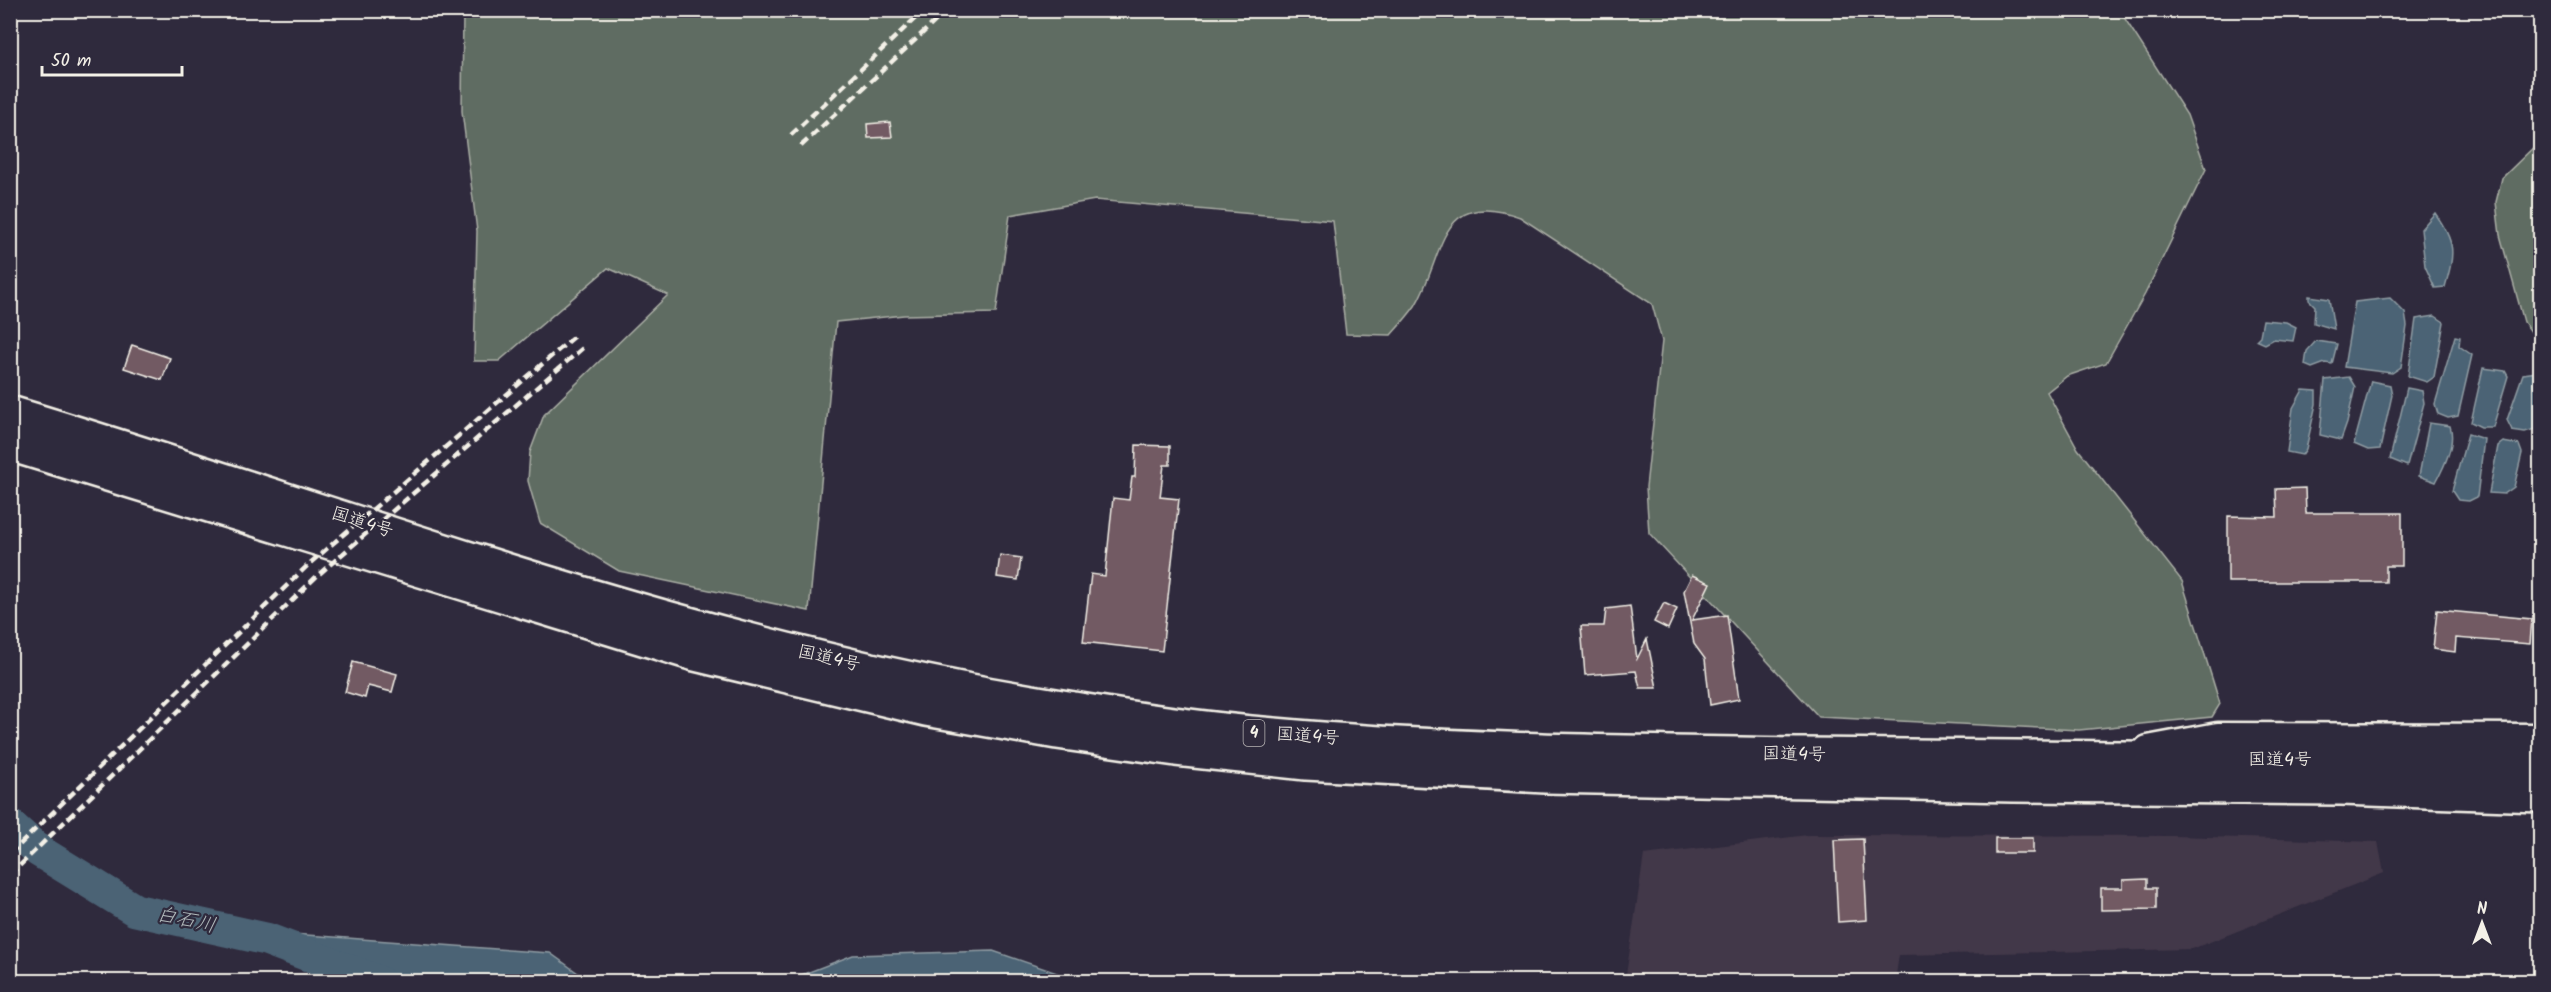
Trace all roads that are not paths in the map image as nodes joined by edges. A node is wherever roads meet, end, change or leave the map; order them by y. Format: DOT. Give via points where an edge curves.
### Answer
graph roads {
  1 [pos="10,413"];
  2 [pos="10,444"];
  3 [pos="2541,738"];
  4 [pos="2098,759"];
  5 [pos="2541,762"];
  6 [pos="2541,795"];
  1 -- 4 [label="highway, 国道4号 / 4" via="615,603 902,677 1054,706 1271,735 1449,746"];
  2 -- 6 [label="highway, 国道4号 / 4" via="695,654 926,709 1176,749 1306,764 1545,776 2341,788"];
  3 -- 4 [label="street" via="2218,737"];
  4 -- 5 [label="highway, 国道4号 / 4"];
}
